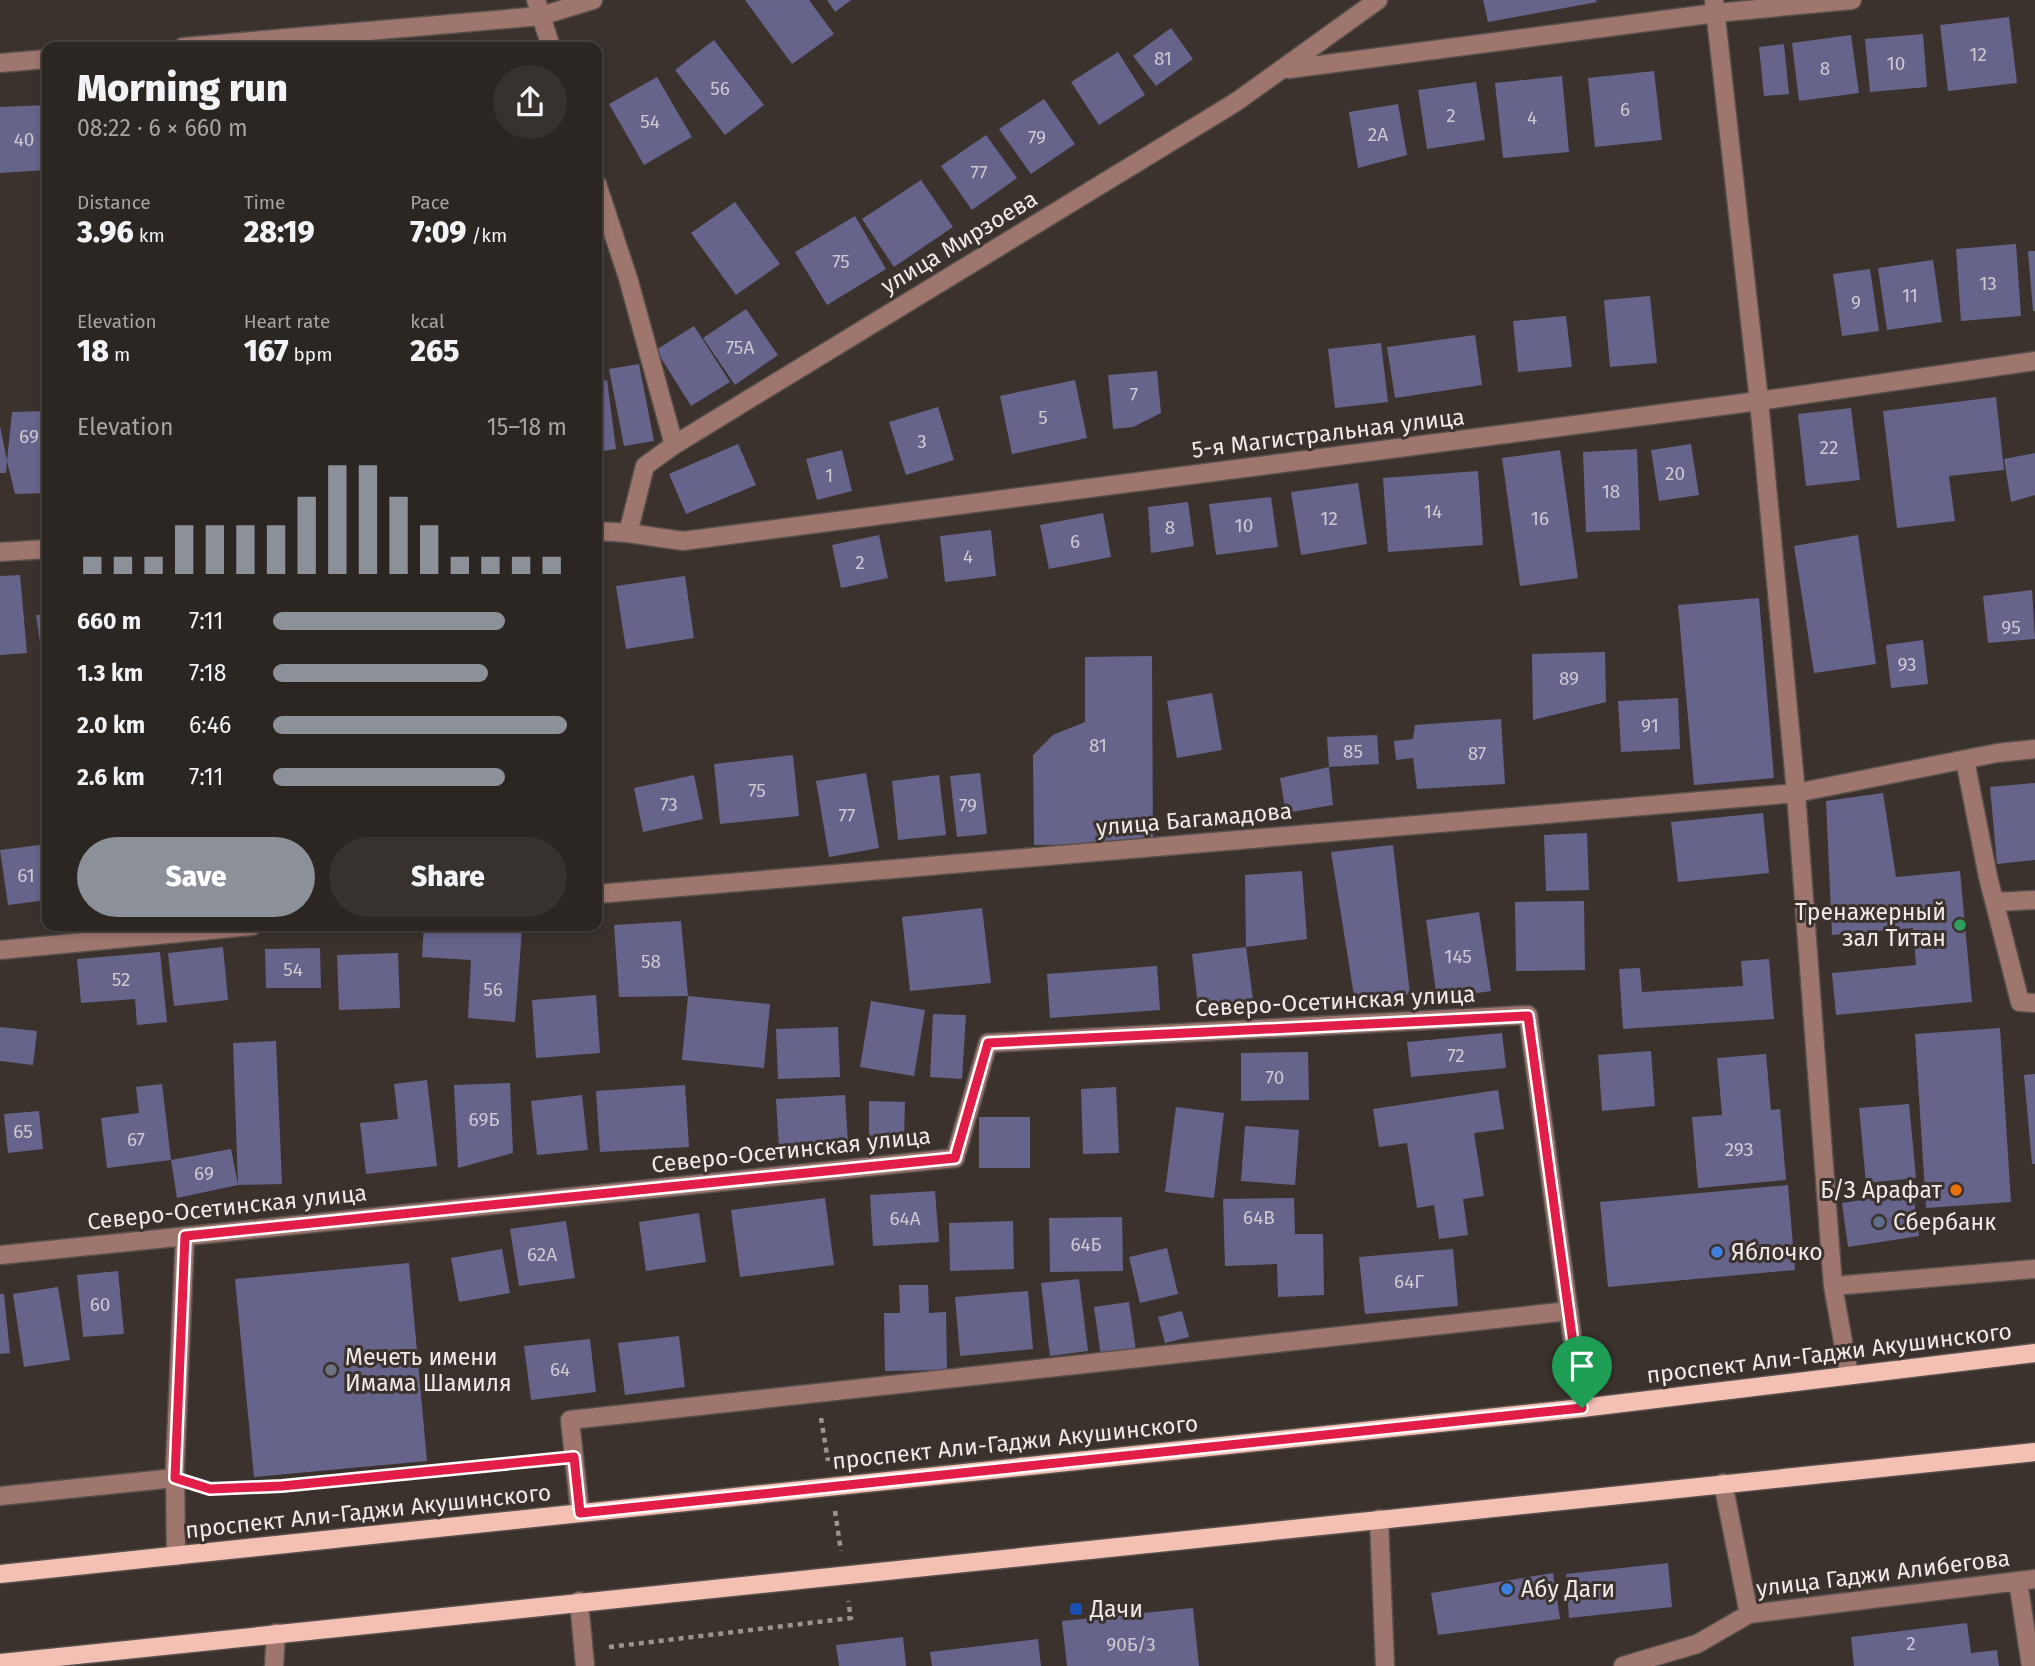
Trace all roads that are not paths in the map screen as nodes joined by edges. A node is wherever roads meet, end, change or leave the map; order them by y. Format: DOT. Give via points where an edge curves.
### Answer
graph roads {
  1 [pos="593,0"];
  2 [pos="1378,0"];
  3 [pos="1852,0"];
  4 [pos="1715,7"];
  5 [pos="539,8"];
  6 [pos="229,42"];
  7 [pos="549,42"];
  8 [pos="42,59"];
  9 [pos="0,63"];
  10 [pos="1286,69"];
  11 [pos="602,199"];
  12 [pos="2035,361"];
  13 [pos="1759,401"];
  14 [pos="674,445"];
  15 [pos="602,531"];
  16 [pos="628,533"];
  17 [pos="42,549"];
  18 [pos="0,552"];
  19 [pos="2035,749"];
  20 [pos="1965,760"];
  21 [pos="1796,793"];
  22 [pos="602,894"];
  23 [pos="2035,900"];
  24 [pos="1995,902"];
  25 [pos="200,931"];
  26 [pos="0,950"];
  27 [pos="2035,1003"];
  28 [pos="185,1236"];
  29 [pos="0,1255"];
  30 [pos="2035,1269"];
  31 [pos="1833,1286"];
  32 [pos="1569,1311"];
  33 [pos="2035,1353"];
  34 [pos="1849,1375"];
  35 [pos="1582,1408"];
  36 [pos="2035,1452"];
  37 [pos="175,1478"];
  38 [pos="1723,1483"];
  39 [pos="0,1496"];
  40 [pos="580,1513"];
  41 [pos="1379,1519"];
  42 [pos="176,1556"];
  43 [pos="0,1574"];
  44 [pos="2027,1580"];
  45 [pos="579,1601"];
  46 [pos="1749,1614"];
  47 [pos="276,1633"];
  48 [pos="584,1658"];
  49 [pos="0,1663"];
  50 [pos="274,1666"];
  51 [pos="1385,1666"];
  52 [pos="1623,1666"];
  53 [pos="2031,1666"];
  1 -- 5 [label="street"];
  2 -- 10 [label="street, улица Мирзоева"];
  3 -- 4 [label="street"];
  4 -- 10 [label="street"];
  4 -- 13 [label="street"];
  5 -- 6 [label="street"];
  5 -- 7 [label="street"];
  8 -- 9 [label="street"];
  10 -- 14 [label="street, улица Мирзоева"];
  11 -- 14 [label="street"];
  12 -- 13 [label="street, 5-я Магистральная улица"];
  13 -- 16 [label="street, 5-я Магистральная улица" via="683,541"];
  13 -- 21 [label="street"];
  14 -- 16 [label="street, улица Мирзоева" via="645,466"];
  15 -- 16 [label="street"];
  17 -- 18 [label="street"];
  19 -- 20 [label="street, улица Багамадова"];
  20 -- 21 [label="street, улица Багамадова"];
  20 -- 24 [label="street"];
  21 -- 22 [label="street, улица Багамадова"];
  21 -- 31 [label="street"];
  23 -- 24 [label="street"];
  24 -- 27 [label="street" via="2020,1002"];
  25 -- 26 [label="street"];
  28 -- 29 [label="street, Северо-Осетинская улица"];
  28 -- 32 [label="street, Северо-Осетинская улица" via="955,1158 988,1043 1528,1016"];
  28 -- 37 [label="street"];
  30 -- 31 [label="street"];
  31 -- 34 [label="street"];
  32 -- 35 [label="street, Северо-Осетинская улица"];
  32 -- 40 [label="street" via="570,1420"];
  33 -- 34 [label="main road, проспект Али-Гаджи Акушинского"];
  34 -- 35 [label="main road, проспект Али-Гаджи Акушинского"];
  35 -- 40 [label="main road, проспект Али-Гаджи Акушинского"];
  36 -- 38 [label="main road"];
  37 -- 39 [label="street"];
  37 -- 42 [label="street"];
  38 -- 41 [label="main road"];
  38 -- 46 [label="street"];
  40 -- 42 [label="main road, проспект Али-Гаджи Акушинского"];
  41 -- 45 [label="main road"];
  41 -- 51 [label="street"];
  42 -- 43 [label="main road, проспект Али-Гаджи Акушинского"];
  44 -- 46 [label="street, улица Гаджи Алибегова"];
  44 -- 53 [label="street"];
  45 -- 47 [label="main road"];
  45 -- 48 [label="street"];
  46 -- 52 [label="street, улица Гаджи Алибегова" via="1697,1644"];
  47 -- 49 [label="main road"];
  47 -- 50 [label="street"];
}
